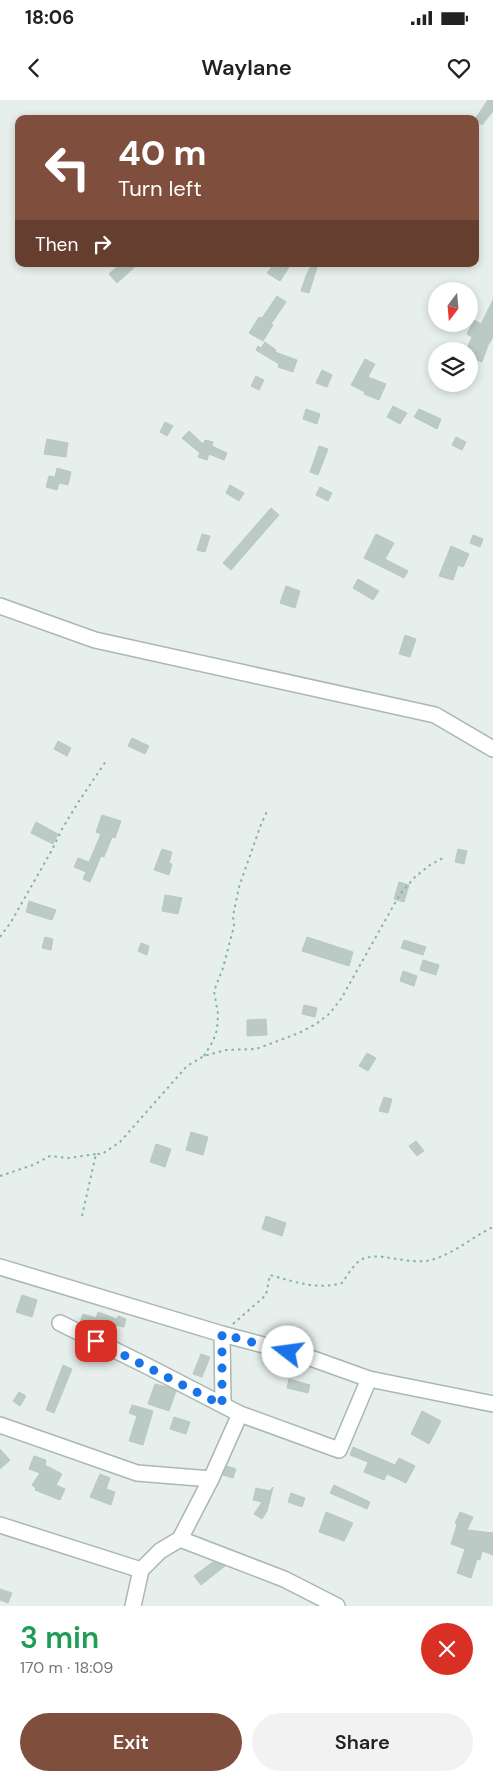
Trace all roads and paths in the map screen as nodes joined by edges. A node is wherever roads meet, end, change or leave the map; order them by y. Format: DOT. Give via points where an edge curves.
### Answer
graph roads {
  1 [pos="0,606"];
  2 [pos="493,749"];
  3 [pos="106,761"];
  4 [pos="268,809"];
  5 [pos="445,856"];
  6 [pos="0,937"];
  7 [pos="204,1056"];
  8 [pos="96,1154"];
  9 [pos="0,1176"];
  10 [pos="82,1216"];
  11 [pos="493,1227"];
  12 [pos="0,1267"];
  13 [pos="60,1323"];
  14 [pos="222,1334"];
  15 [pos="369,1379"];
  16 [pos="493,1404"];
  17 [pos="222,1405"];
  18 [pos="240,1414"];
  19 [pos="0,1425"];
  20 [pos="211,1479"];
  21 [pos="0,1525"];
  22 [pos="180,1539"];
  23 [pos="141,1570"];
  24 [pos="133,1606"];
  25 [pos="337,1606"];
  1 -- 2 [label="street" via="95,640 435,715"];
  3 -- 6 [label="path" via="62,829"];
  4 -- 7 [label="path" via="239,887 234,926 214,991 217,1030"];
  5 -- 7 [label="path" via="415,877 400,894 341,999 329,1014 316,1024 270,1045"];
  7 -- 8 [label="path" via="187,1066 120,1142 102,1154"];
  8 -- 9 [label="path" via="69,1158 50,1156"];
  8 -- 10 [label="path"];
  11 -- 14 [label="path" via="430,1260 409,1262 366,1257 357,1262 342,1283 329,1287 270,1275 266,1295"];
  12 -- 14 [label="street"];
  13 -- 17 [label="street"];
  14 -- 15 [label="street" via="305,1356"];
  14 -- 17 [label="street"];
  15 -- 16 [label="street"];
  15 -- 18 [label="street" via="339,1450"];
  17 -- 18 [label="street"];
  18 -- 20 [label="street"];
  19 -- 20 [label="street" via="137,1472"];
  20 -- 22 [label="street"];
  21 -- 23 [label="street"];
  22 -- 23 [label="street" via="160,1551"];
  22 -- 25 [label="street" via="284,1579"];
  23 -- 24 [label="street"];
}
